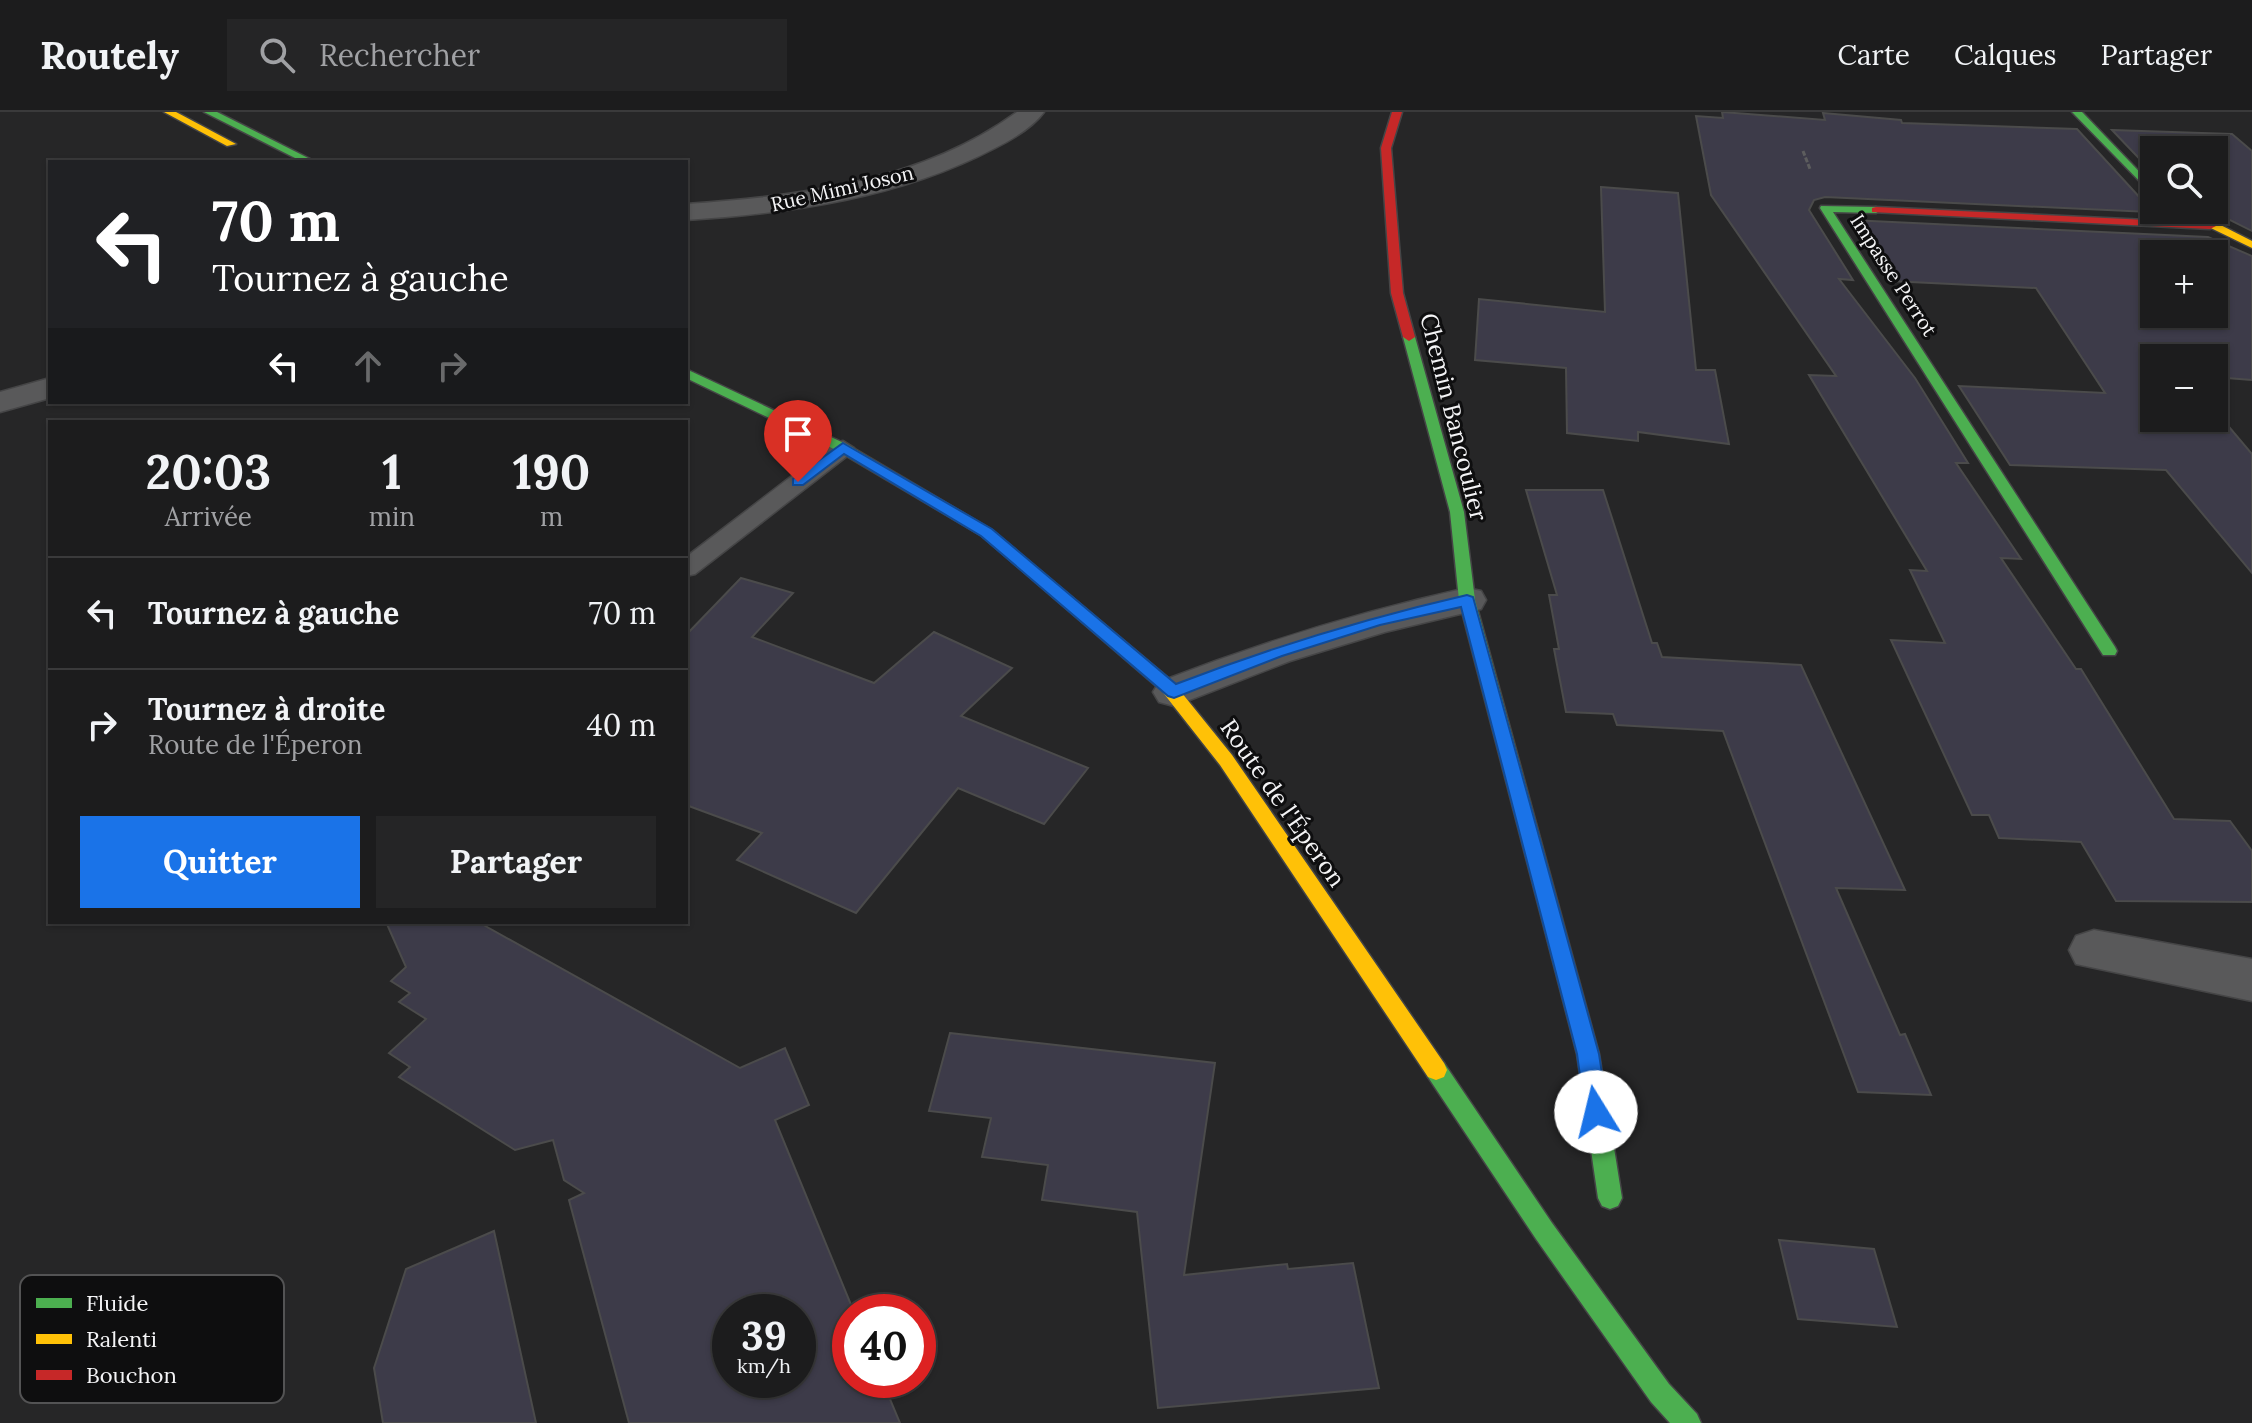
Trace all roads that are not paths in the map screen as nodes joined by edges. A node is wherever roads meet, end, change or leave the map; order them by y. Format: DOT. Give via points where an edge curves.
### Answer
graph roads {
  1 [pos="169,112"];
  2 [pos="209,112"];
  3 [pos="1032,112"];
  4 [pos="1397,112"];
  5 [pos="2077,112"];
  6 [pos="242,149"];
  7 [pos="307,160"];
  8 [pos="2140,178"];
  9 [pos="688,212"];
  10 [pos="2208,224"];
  11 [pos="2215,228"];
  12 [pos="2252,233"];
  13 [pos="2252,245"];
  14 [pos="688,374"];
  15 [pos="48,389"];
  16 [pos="0,402"];
  17 [pos="843,448"];
  18 [pos="688,567"];
  19 [pos="1467,600"];
  20 [pos="2109,651"];
  21 [pos="1174,692"];
  22 [pos="2094,950"];
  23 [pos="2252,980"];
  24 [pos="1610,1198"];
  25 [pos="1688,1423"];
  1 -- 6 [label="street"];
  2 -- 7 [label="street"];
  3 -- 9 [label="street, Rue Mimi Joson" via="994,139 913,174 780,204"];
  4 -- 19 [label="street, Chemin Bancoulier" via="1386,148 1397,293 1457,512"];
  5 -- 8 [label="street"];
  10 -- 11 [label="street"];
  11 -- 12 [label="street"];
  11 -- 13 [label="street"];
  11 -- 20 [label="street, Impasse Perrot" via="1825,208"];
  14 -- 17 [label="street, Route de l'Éperon"];
  15 -- 16 [label="street"];
  17 -- 18 [label="lane"];
  17 -- 21 [label="street, Route de l'Éperon" via="987,533"];
  19 -- 21 [label="street" via="1290,647"];
  19 -- 24 [label="street, Chemin Bancoulier" via="1588,1054"];
  21 -- 25 [label="street, Route de l'Éperon" via="1226,760 1544,1231 1660,1393"];
  22 -- 23 [label="street"];
}
